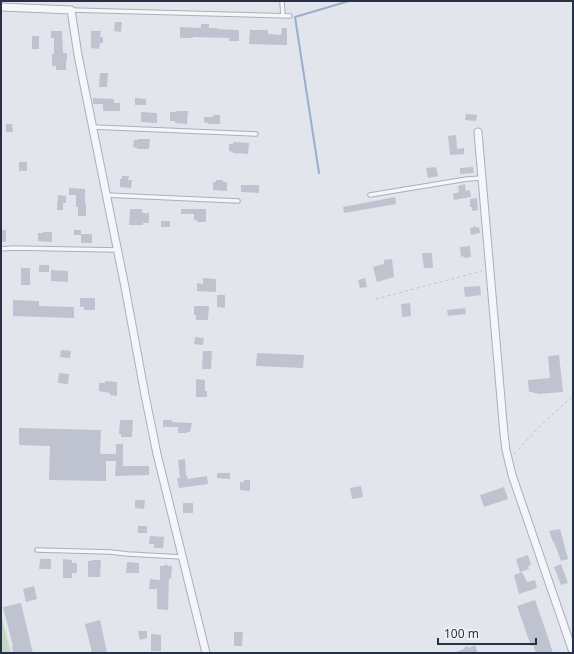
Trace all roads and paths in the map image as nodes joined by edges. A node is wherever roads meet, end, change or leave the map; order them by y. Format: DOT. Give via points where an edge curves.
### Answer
graph roads {
  1 [pos="282,1"];
  2 [pos="1,7"];
  3 [pos="71,10"];
  4 [pos="283,16"];
  5 [pos="290,16"];
  6 [pos="92,127"];
  7 [pos="478,132"];
  8 [pos="256,134"];
  9 [pos="482,178"];
  10 [pos="370,195"];
  11 [pos="106,196"];
  12 [pos="238,201"];
  13 [pos="1,249"];
  14 [pos="117,250"];
  15 [pos="490,269"];
  16 [pos="376,299"];
  17 [pos="573,396"];
  18 [pos="508,463"];
  19 [pos="38,550"];
  20 [pos="183,557"];
  21 [pos="573,652"];
  22 [pos="206,653"];
  1 -- 4 [label="lane"];
  2 -- 3 [label="street"];
  3 -- 4 [label="lane"];
  3 -- 6 [label="street"];
  4 -- 5 [label="lane"];
  6 -- 8 [label="lane"];
  6 -- 11 [label="street"];
  7 -- 9 [label="street"];
  9 -- 10 [label="lane"];
  9 -- 15 [label="street"];
  11 -- 12 [label="lane"];
  11 -- 14 [label="street"];
  13 -- 14 [label="lane"];
  14 -- 20 [label="street" via="157,454"];
  15 -- 16 [label="path"];
  15 -- 18 [label="street"];
  17 -- 18 [label="path" via="540,426"];
  18 -- 21 [label="street"];
  19 -- 20 [label="lane"];
  20 -- 22 [label="street"];
}
